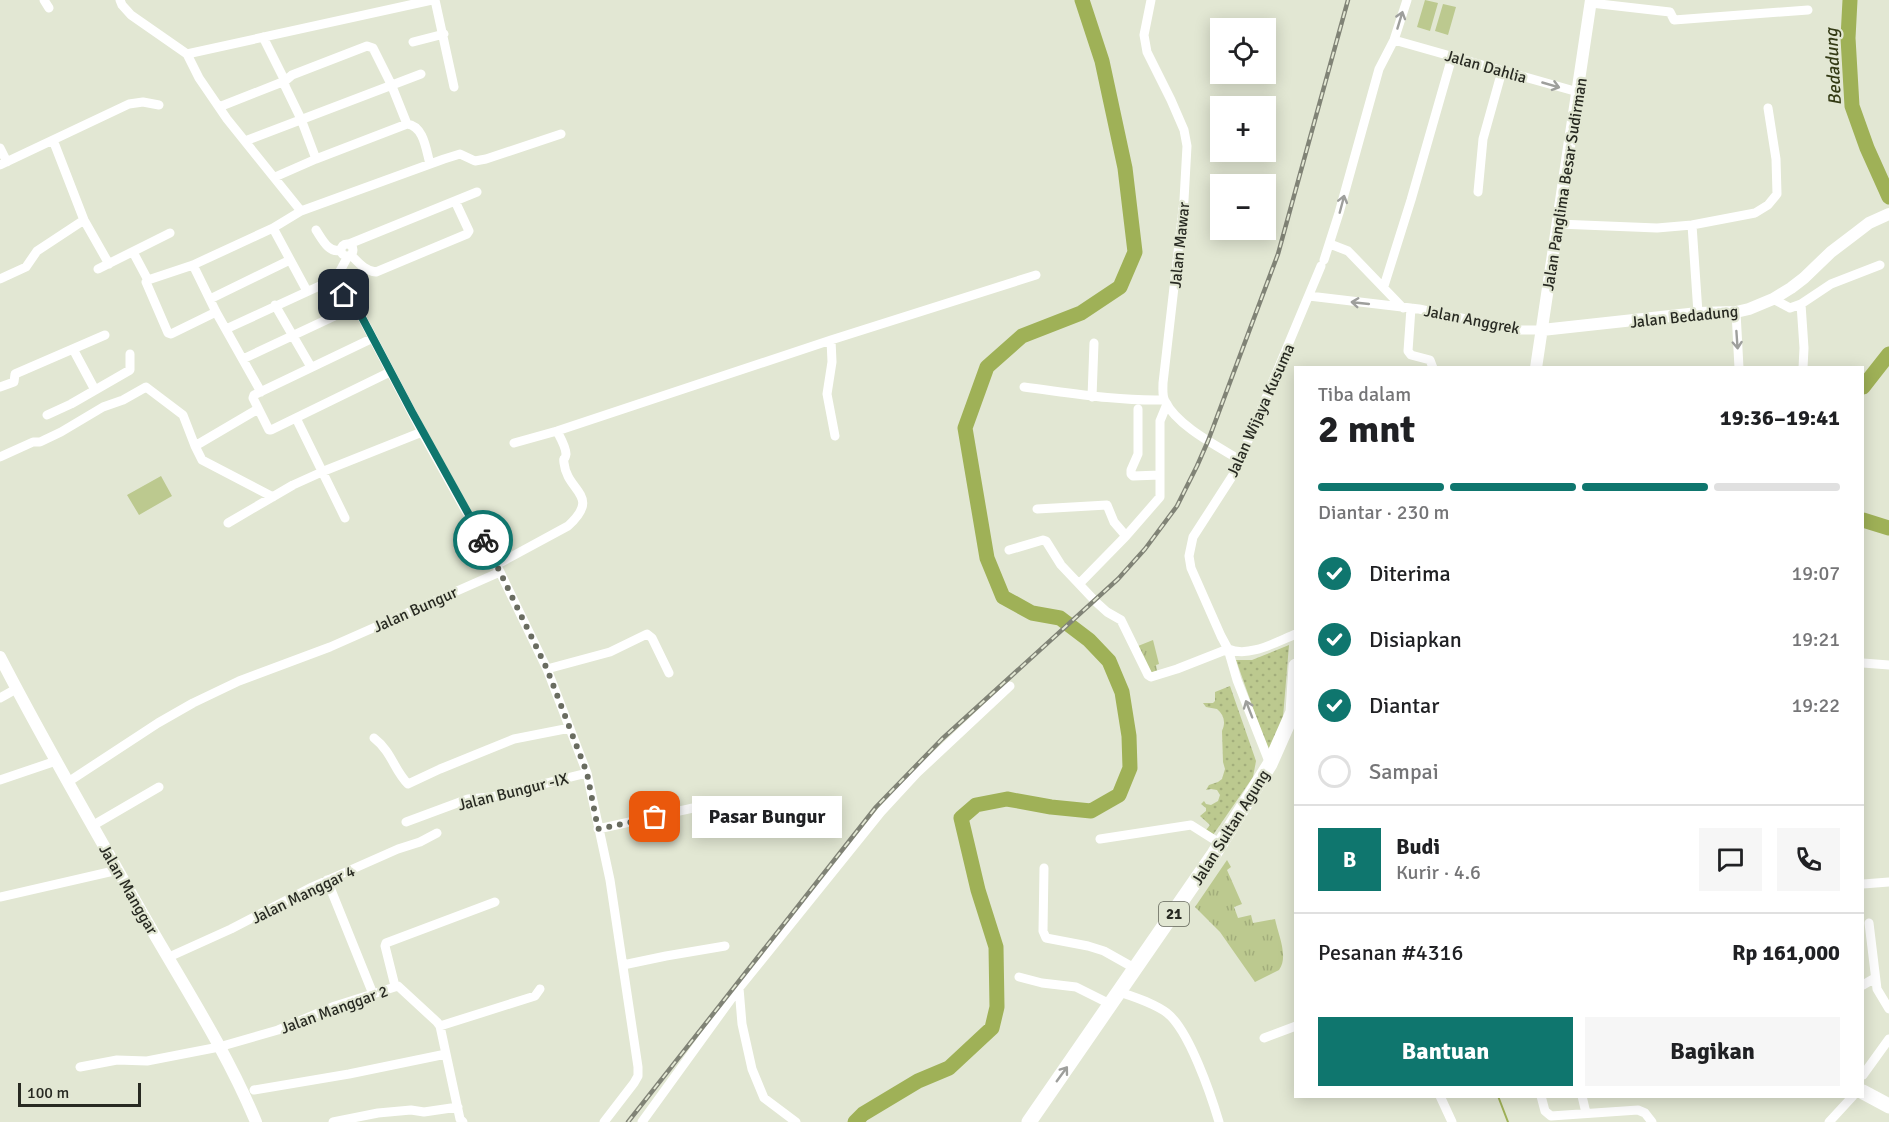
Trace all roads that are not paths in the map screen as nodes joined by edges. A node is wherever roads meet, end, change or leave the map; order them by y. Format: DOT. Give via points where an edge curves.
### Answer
graph roads {
  1 [pos="120,0"];
  2 [pos="434,0"];
  3 [pos="1151,0"];
  4 [pos="1407,0"];
  5 [pos="1591,1"];
  6 [pos="398,4"];
  7 [pos="1808,9"];
  8 [pos="444,34"];
  9 [pos="262,37"];
  10 [pos="1394,40"];
  11 [pos="413,42"];
  12 [pos="187,54"];
  13 [pos="1452,57"];
  14 [pos="1502,71"];
  15 [pos="421,74"];
  16 [pos="285,81"];
  17 [pos="391,84"];
  18 [pos="454,87"];
  19 [pos="1578,92"];
  20 [pos="159,105"];
  21 [pos="219,107"];
  22 [pos="1768,108"];
  23 [pos="301,119"];
  24 [pos="406,124"];
  25 [pos="561,134"];
  26 [pos="53,140"];
  27 [pos="245,141"];
  28 [pos="0,148"];
  29 [pos="316,159"];
  30 [pos="3,163"];
  31 [pos="430,164"];
  32 [pos="275,177"];
  33 [pos="477,192"];
  34 [pos="1478,192"];
  35 [pos="455,201"];
  36 [pos="1889,214"];
  37 [pos="294,215"];
  38 [pos="84,220"];
  39 [pos="1558,224"];
  40 [pos="1692,225"];
  41 [pos="273,228"];
  42 [pos="316,230"];
  43 [pos="170,232"];
  44 [pos="1330,244"];
  45 [pos="347,251"];
  46 [pos="133,252"];
  47 [pos="290,260"];
  48 [pos="109,264"];
  49 [pos="193,265"];
  50 [pos="1880,265"];
  51 [pos="98,269"];
  52 [pos="1036,275"];
  53 [pos="0,279"];
  54 [pos="147,279"];
  55 [pos="331,283"];
  56 [pos="1384,286"];
  57 [pos="307,291"];
  58 [pos="1310,296"];
  59 [pos="210,299"];
  60 [pos="1773,299"];
  61 [pos="1801,304"];
  62 [pos="275,305"];
  63 [pos="356,306"];
  64 [pos="1407,308"];
  65 [pos="216,312"];
  66 [pos="1736,312"];
  67 [pos="1698,313"];
  68 [pos="226,329"];
  69 [pos="1542,330"];
  70 [pos="105,335"];
  71 [pos="294,336"];
  72 [pos="373,338"];
  73 [pos="831,340"];
  74 [pos="1094,343"];
  75 [pos="73,349"];
  76 [pos="130,354"];
  77 [pos="243,360"];
  78 [pos="1432,366"];
  79 [pos="1536,366"];
  80 [pos="1739,366"];
  81 [pos="1803,366"];
  82 [pos="311,368"];
  83 [pos="390,372"];
  84 [pos="0,387"];
  85 [pos="1024,387"];
  86 [pos="95,390"];
  87 [pos="261,392"];
  88 [pos="1092,397"];
  89 [pos="1165,402"];
  90 [pos="258,409"];
  91 [pos="1138,409"];
  92 [pos="47,415"];
  93 [pos="296,418"];
  94 [pos="557,431"];
  95 [pos="422,432"];
  96 [pos="835,436"];
  97 [pos="514,443"];
  98 [pos="195,446"];
  99 [pos="0,457"];
  100 [pos="1240,460"];
  101 [pos="324,471"];
  102 [pos="1160,475"];
  103 [pos="273,497"];
  104 [pos="1037,509"];
  105 [pos="345,518"];
  106 [pos="228,523"];
  107 [pos="1126,536"];
  108 [pos="1010,550"];
  109 [pos="498,568"];
  110 [pos="1080,583"];
  111 [pos="1294,635"];
  112 [pos="1228,649"];
  113 [pos="0,657"];
  114 [pos="1864,663"];
  115 [pos="1889,665"];
  116 [pos="547,669"];
  117 [pos="669,673"];
  118 [pos="1010,686"];
  119 [pos="16,689"];
  120 [pos="0,698"];
  121 [pos="1294,703"];
  122 [pos="570,728"];
  123 [pos="374,738"];
  124 [pos="56,761"];
  125 [pos="1270,764"];
  126 [pos="587,773"];
  127 [pos="0,780"];
  128 [pos="68,782"];
  129 [pos="159,787"];
  130 [pos="693,808"];
  131 [pos="406,822"];
  132 [pos="92,826"];
  133 [pos="598,829"];
  134 [pos="437,833"];
  135 [pos="1100,839"];
  136 [pos="1221,844"];
  137 [pos="1044,868"];
  138 [pos="118,870"];
  139 [pos="327,880"];
  140 [pos="1889,882"];
  141 [pos="1864,884"];
  142 [pos="0,897"];
  143 [pos="495,902"];
  144 [pos="1867,929"];
  145 [pos="725,946"];
  146 [pos="168,957"];
  147 [pos="623,965"];
  148 [pos="1136,969"];
  149 [pos="1019,977"];
  150 [pos="1875,978"];
  151 [pos="1864,984"];
  152 [pos="395,986"];
  153 [pos="740,988"];
  154 [pos="540,989"];
  155 [pos="373,994"];
  156 [pos="1116,998"];
  157 [pos="1889,1009"];
  158 [pos="439,1024"];
  159 [pos="1294,1027"];
  160 [pos="1264,1038"];
  161 [pos="1889,1039"];
  162 [pos="219,1047"];
  163 [pos="446,1054"];
  164 [pos="80,1067"];
  165 [pos="1864,1074"];
  166 [pos="254,1090"];
  167 [pos="1864,1093"];
  168 [pos="1441,1098"];
  169 [pos="1542,1098"];
  170 [pos="1582,1098"];
  171 [pos="1851,1098"];
  172 [pos="1889,1106"];
  173 [pos="458,1107"];
  174 [pos="1586,1113"];
  175 [pos="644,1121"];
  176 [pos="256,1122"];
  177 [pos="333,1122"];
  178 [pos="462,1122"];
  179 [pos="604,1122"];
  180 [pos="796,1122"];
  181 [pos="1029,1122"];
  182 [pos="1219,1122"];
  183 [pos="1452,1122"];
  184 [pos="1652,1122"];
  185 [pos="1828,1122"];
  1 -- 12 [label="street" via="131,15"];
  2 -- 6 [label="street"];
  2 -- 8 [label="street"];
  3 -- 89 [label="street, Jalan Mawar" via="1144,35 1147,52 1172,100 1187,146 1163,382"];
  10 -- 4 [label="street, Jalan Wijaya Kusuma, one-way"];
  5 -- 7 [label="street" via="1670,12 1674,20"];
  5 -- 19 [label="main road, Jalan Panglima Besar Sudirman"];
  6 -- 9 [label="street"];
  8 -- 11 [label="street"];
  8 -- 18 [label="street"];
  9 -- 12 [label="street"];
  9 -- 16 [label="street"];
  10 -- 13 [label="street, Jalan Dahlia"];
  44 -- 10 [label="street, Jalan Wijaya Kusuma, one-way" via="1379,69"];
  12 -- 21 [label="street"];
  13 -- 14 [label="street, Jalan Dahlia"];
  13 -- 56 [label="street"];
  14 -- 19 [label="street, Jalan Dahlia, one-way"];
  14 -- 34 [label="street" via="1483,139"];
  15 -- 17 [label="street"];
  16 -- 17 [label="street" via="369,46"];
  16 -- 21 [label="street"];
  16 -- 23 [label="street"];
  17 -- 23 [label="street"];
  17 -- 24 [label="street"];
  19 -- 39 [label="main road, Jalan Panglima Besar Sudirman"];
  20 -- 26 [label="street" via="129,104"];
  21 -- 27 [label="street"];
  22 -- 40 [label="street" via="1777,194 1755,213"];
  23 -- 27 [label="street"];
  23 -- 29 [label="street"];
  24 -- 29 [label="street"];
  24 -- 31 [label="street" via="418,129"];
  25 -- 31 [label="street" via="486,159 475,161 460,154"];
  26 -- 30 [label="street"];
  26 -- 38 [label="street"];
  27 -- 32 [label="street"];
  28 -- 30 [label="street"];
  29 -- 32 [label="street"];
  31 -- 37 [label="street"];
  32 -- 37 [label="street"];
  33 -- 35 [label="street"];
  35 -- 45 [label="street"];
  35 -- 45 [label="street" via="467,234 376,272 362,266"];
  36 -- 60 [label="main road, Jalan Bedadung" via="1869,223 1804,279"];
  37 -- 41 [label="street"];
  38 -- 48 [label="street"];
  38 -- 53 [label="street" via="37,251 26,267"];
  39 -- 40 [label="street" via="1657,228"];
  39 -- 69 [label="main road, Jalan Panglima Besar Sudirman"];
  40 -- 67 [label="street"];
  41 -- 47 [label="street"];
  41 -- 49 [label="street"];
  42 -- 45 [label="street" via="329,248"];
  43 -- 46 [label="street"];
  44 -- 56 [label="street, Jalan Anggrek" via="1348,251"];
  44 -- 58 [label="street, Jalan Wijaya Kusuma"];
  45 -- 55 [label="street"];
  46 -- 48 [label="street"];
  46 -- 54 [label="street"];
  47 -- 57 [label="street"];
  47 -- 59 [label="street"];
  48 -- 51 [label="street"];
  49 -- 54 [label="street"];
  49 -- 59 [label="street"];
  50 -- 61 [label="street" via="1831,284"];
  52 -- 73 [label="street"];
  54 -- 65 [label="street" via="168,333"];
  55 -- 57 [label="street"];
  55 -- 63 [label="street"];
  56 -- 64 [label="street, Jalan Anggrek"];
  57 -- 62 [label="street"];
  64 -- 58 [label="street, Jalan Anggrek, one-way"];
  58 -- 100 [label="street, Jalan Wijaya Kusuma"];
  59 -- 65 [label="street"];
  60 -- 61 [label="street" via="1790,308"];
  60 -- 66 [label="main road, Jalan Bedadung"];
  61 -- 81 [label="street"];
  62 -- 68 [label="street"];
  62 -- 71 [label="street"];
  63 -- 71 [label="street"];
  63 -- 72 [label="street"];
  64 -- 69 [label="street, Jalan Anggrek" via="1517,330"];
  64 -- 78 [label="street" via="1408,351 1430,360"];
  65 -- 68 [label="street"];
  66 -- 67 [label="main road, Jalan Bedadung"];
  66 -- 80 [label="street, one-way"];
  67 -- 69 [label="main road, Jalan Bedadung"];
  68 -- 77 [label="street"];
  69 -- 79 [label="main road, Jalan Panglima Besar Sudirman"];
  70 -- 75 [label="street"];
  71 -- 77 [label="street"];
  71 -- 82 [label="street"];
  72 -- 82 [label="street"];
  72 -- 83 [label="street"];
  73 -- 94 [label="street"];
  73 -- 96 [label="street" via="827,394"];
  74 -- 88 [label="street"];
  75 -- 84 [label="street" via="15,374 14,382"];
  75 -- 86 [label="street"];
  76 -- 86 [label="street" via="130,370"];
  77 -- 87 [label="street"];
  82 -- 87 [label="street"];
  83 -- 93 [label="street"];
  83 -- 95 [label="street"];
  85 -- 88 [label="street"];
  86 -- 92 [label="street"];
  87 -- 90 [label="street" via="253,397"];
  88 -- 89 [label="street"];
  89 -- 100 [label="street" via="1192,431"];
  89 -- 102 [label="street, Jalan Mawar" via="1160,421"];
  90 -- 93 [label="street" via="269,430"];
  90 -- 98 [label="street"];
  91 -- 102 [label="street" via="1138,454 1131,474"];
  93 -- 101 [label="street"];
  94 -- 97 [label="street"];
  94 -- 109 [label="street, Jalan Bungur" via="566,453 563,462 581,495 583,507 568,526"];
  95 -- 101 [label="street"];
  95 -- 109 [label="street"];
  98 -- 99 [label="street" via="180,411 146,387 61,432"];
  98 -- 103 [label="street" via="202,460"];
  100 -- 112 [label="street, Jalan Wijaya Kusuma" via="1193,537 1189,556 1195,579"];
  101 -- 103 [label="street"];
  101 -- 105 [label="street"];
  102 -- 107 [label="street, Jalan Mawar" via="1160,497"];
  103 -- 106 [label="street"];
  104 -- 107 [label="street" via="1107,505"];
  107 -- 110 [label="street, Jalan Mawar"];
  108 -- 110 [label="street" via="1044,540 1061,565"];
  109 -- 116 [label="street"];
  109 -- 128 [label="street, Jalan Bungur" via="330,647 193,703"];
  110 -- 112 [label="street" via="1107,612 1121,620 1151,677"];
  111 -- 112 [label="street" via="1256,649"];
  125 -- 112 [label="street, Jalan Wijaya Kusuma, one-way"];
  113 -- 119 [label="main road, Jalan Manggar"];
  114 -- 115 [label="street"];
  116 -- 117 [label="street" via="610,652 647,634"];
  116 -- 122 [label="street"];
  118 -- 153 [label="street" via="881,812"];
  119 -- 120 [label="street"];
  119 -- 124 [label="main road, Jalan Manggar"];
  121 -- 125 [label="highway, Jalan Sultan Agung / 21"];
  122 -- 123 [label="street" via="514,739 408,784"];
  122 -- 126 [label="street"];
  124 -- 127 [label="street"];
  124 -- 128 [label="main road, Jalan Manggar"];
  125 -- 136 [label="highway, Jalan Sultan Agung / 21"];
  126 -- 131 [label="street, Jalan Bungur -IX" via="468,799"];
  126 -- 133 [label="street"];
  128 -- 132 [label="main road, Jalan Manggar"];
  129 -- 132 [label="street"];
  130 -- 133 [label="street"];
  132 -- 138 [label="main road, Jalan Manggar"];
  133 -- 147 [label="street"];
  134 -- 139 [label="street, Jalan Manggar 4"];
  135 -- 136 [label="street" via="1191,825"];
  136 -- 148 [label="highway, Jalan Sultan Agung / 21"];
  137 -- 148 [label="street" via="1046,938 1104,951"];
  138 -- 142 [label="street"];
  138 -- 146 [label="main road, Jalan Manggar"];
  139 -- 146 [label="street, Jalan Manggar 4"];
  139 -- 155 [label="street"];
  140 -- 141 [label="street"];
  143 -- 152 [label="street" via="387,943"];
  144 -- 150 [label="street"];
  145 -- 147 [label="street"];
  146 -- 162 [label="main road, Jalan Manggar"];
  147 -- 179 [label="street" via="638,1076"];
  148 -- 156 [label="highway, Jalan Sultan Agung / 21"];
  149 -- 156 [label="street"];
  150 -- 151 [label="street"];
  150 -- 157 [label="street"];
  152 -- 155 [label="street, Jalan Manggar 2"];
  152 -- 158 [label="street, Jalan Manggar 2" via="401,987"];
  153 -- 175 [label="street"];
  153 -- 180 [label="street" via="744,1035 764,1098"];
  154 -- 158 [label="street" via="536,996"];
  155 -- 162 [label="street, Jalan Manggar 2" via="278,1030"];
  181 -- 156 [label="highway, Jalan Sultan Agung / 21, one-way"];
  156 -- 182 [label="street" via="1169,1014 1202,1071"];
  158 -- 163 [label="street"];
  159 -- 160 [label="street"];
  161 -- 165 [label="street"];
  162 -- 164 [label="street, Jalan Manggar 2" via="147,1061 117,1060"];
  162 -- 176 [label="main road, Jalan Manggar"];
  163 -- 166 [label="street"];
  163 -- 173 [label="street"];
  167 -- 172 [label="highway"];
  168 -- 183 [label="street"];
  169 -- 174 [label="street" via="1551,1116"];
  170 -- 174 [label="street"];
  171 -- 185 [label="street"];
  173 -- 177 [label="street" via="378,1113"];
  173 -- 178 [label="street"];
  174 -- 184 [label="street" via="1638,1110"];
}
